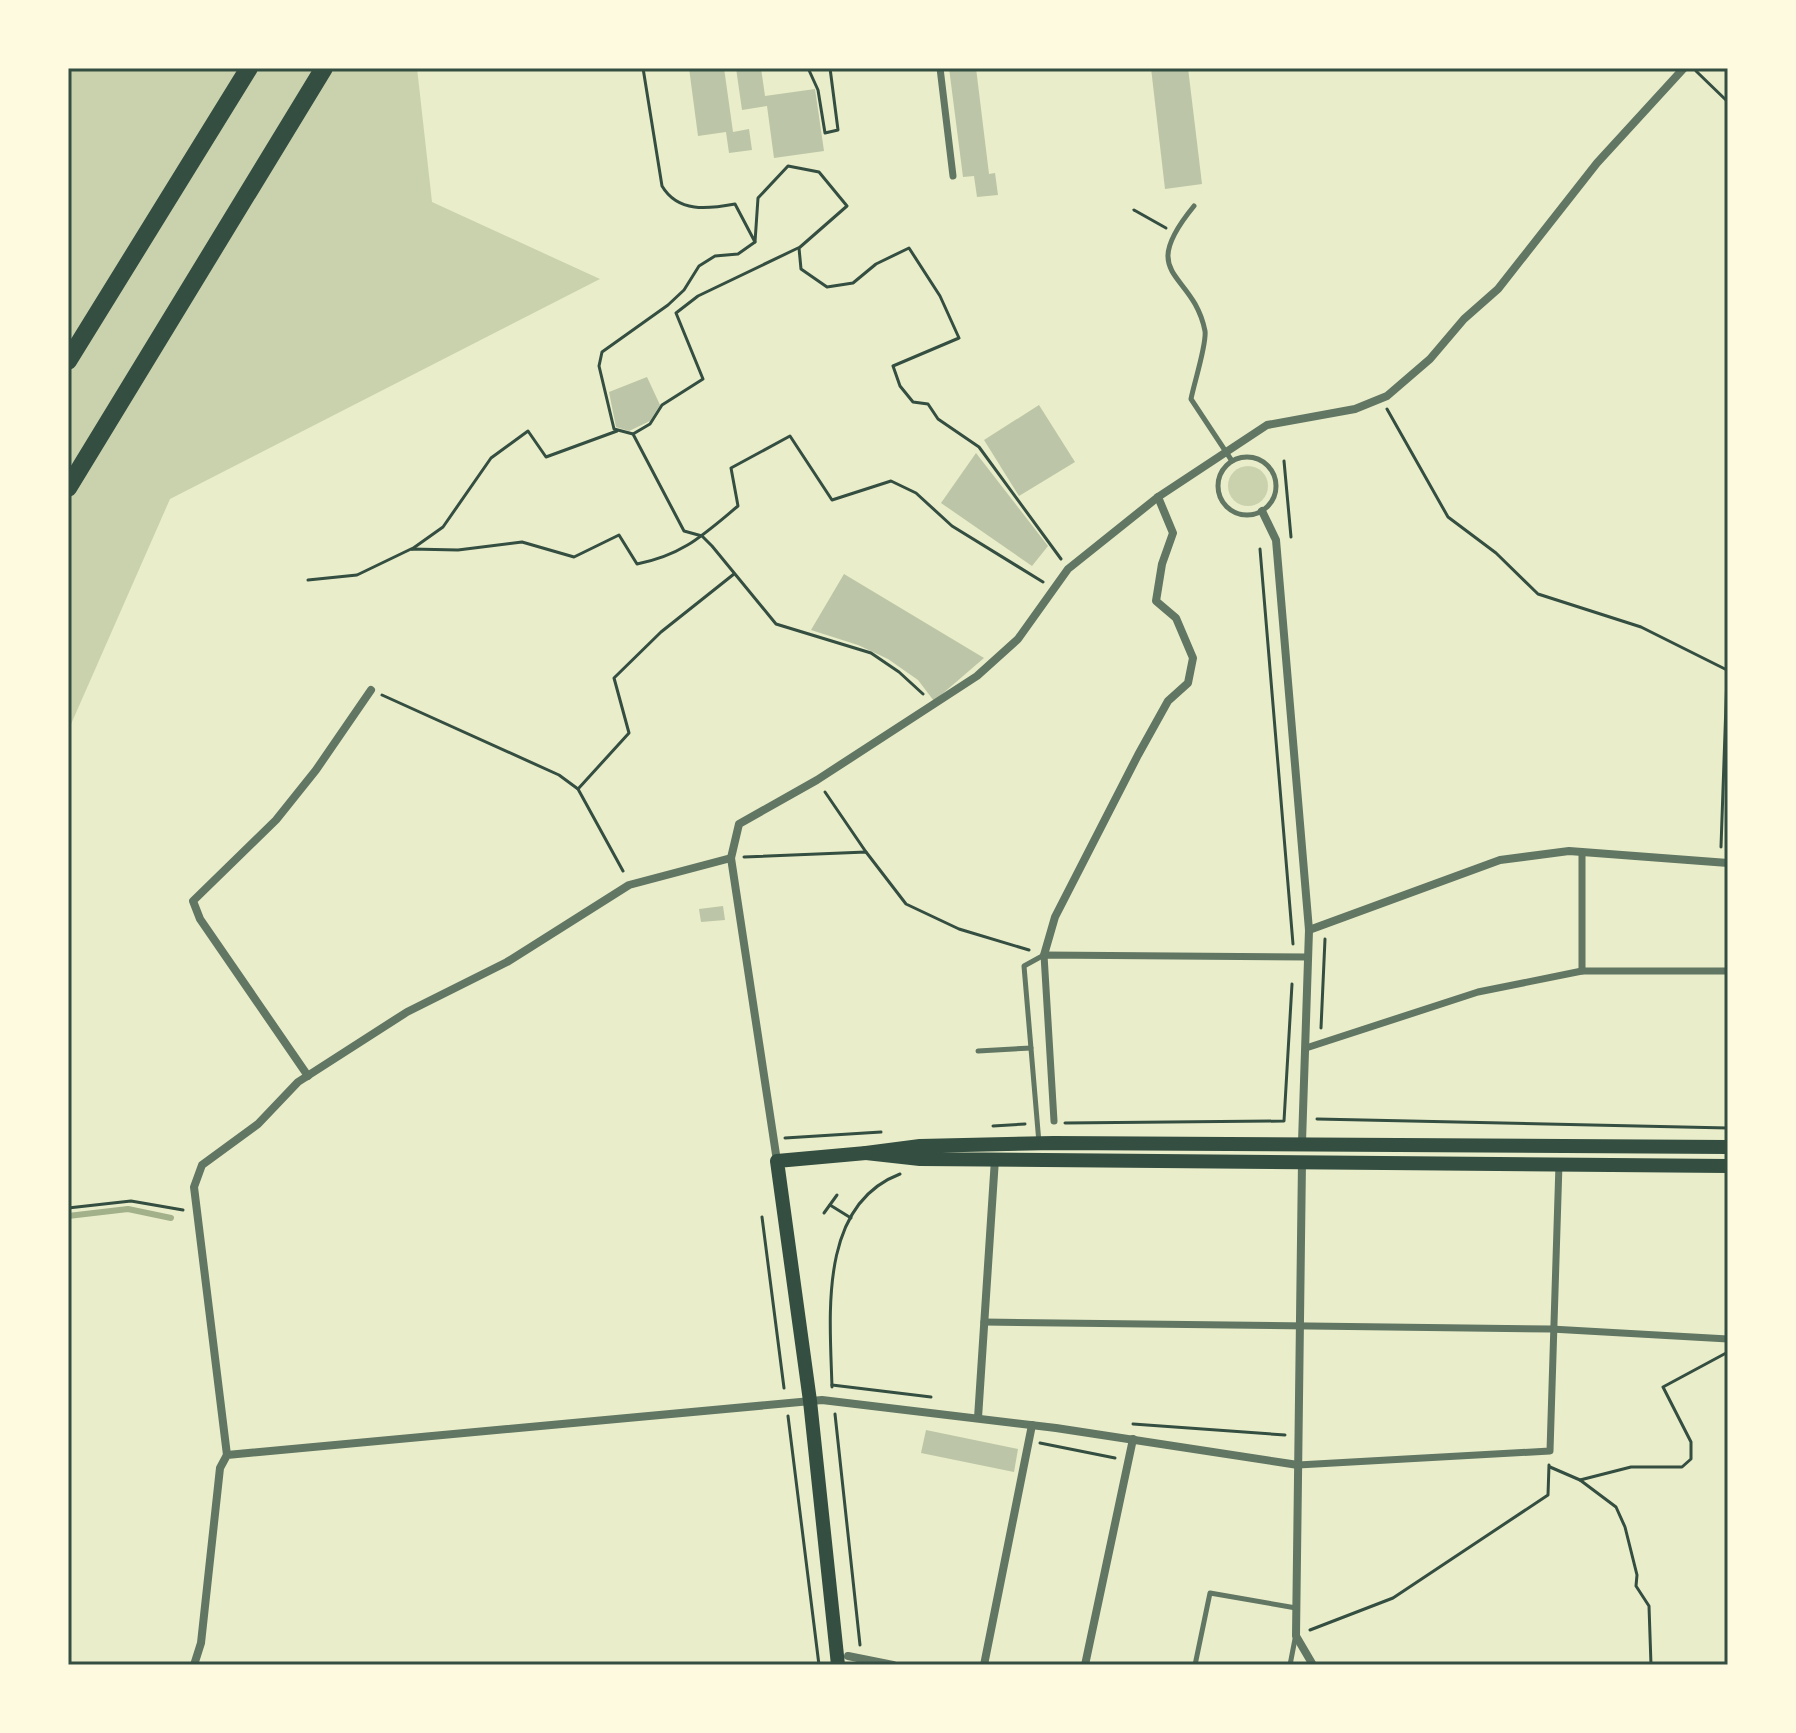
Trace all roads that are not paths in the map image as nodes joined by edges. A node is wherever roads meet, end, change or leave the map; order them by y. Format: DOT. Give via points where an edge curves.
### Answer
graph roads {
  1 [pos="249,68"];
  2 [pos="324,68"];
  3 [pos="940,68"];
  4 [pos="1684,68"];
  5 [pos="953,176"];
  6 [pos="1194,206"];
  7 [pos="68,361"];
  8 [pos="1229,457"];
  9 [pos="68,488"];
  10 [pos="1158,497"];
  11 [pos="1262,511"];
  12 [pos="371,690"];
  13 [pos="1582,852"];
  14 [pos="731,858"];
  15 [pos="1724,862"];
  16 [pos="1309,930"];
  17 [pos="1044,955"];
  18 [pos="1308,957"];
  19 [pos="1582,971"];
  20 [pos="1728,971"];
  21 [pos="1031,1048"];
  22 [pos="1306,1048"];
  23 [pos="978,1051"];
  24 [pos="308,1076"];
  25 [pos="1054,1121"];
  26 [pos="1302,1142"];
  27 [pos="1039,1144"];
  28 [pos="1728,1147"];
  29 [pos="866,1153"];
  30 [pos="995,1159"];
  31 [pos="1302,1160"];
  32 [pos="777,1161"];
  33 [pos="1559,1164"];
  34 [pos="1728,1166"];
  35 [pos="984,1322"];
  36 [pos="1300,1327"];
  37 [pos="1551,1329"];
  38 [pos="1728,1339"];
  39 [pos="810,1401"];
  40 [pos="978,1418"];
  41 [pos="1032,1425"];
  42 [pos="1133,1439"];
  43 [pos="227,1455"];
  44 [pos="1298,1465"];
  45 [pos="1296,1608"];
  46 [pos="1296,1636"];
  47 [pos="843,1660"];
  48 [pos="194,1665"];
  49 [pos="893,1665"];
  50 [pos="984,1665"];
  51 [pos="1085,1665"];
  52 [pos="1195,1665"];
  53 [pos="1290,1665"];
  54 [pos="1313,1665"];
  1 -- 7 [label="highway"];
  2 -- 9 [label="highway"];
  3 -- 5 [label="street"];
  4 -- 8 [label="street" via="1597,163 1498,289 1430,359 1381,398 1355,409 1267,425"];
  6 -- 8 [label="lane" via="1173,232 1167,256 1173,277 1206,333 1191,399"];
  8 -- 10 [label="street"];
  8 -- 11 [label="lane" via="1218,483 1222,501 1244,516"];
  8 -- 11 [label="lane" via="1259,459 1272,471 1274,498"];
  10 -- 14 [label="street" via="1068,569 998,659 934,706 739,824"];
  10 -- 17 [label="street" via="1173,533 1156,601 1176,618 1193,658 1188,683 1168,701 1138,755 1055,917"];
  11 -- 16 [label="street" via="1276,540"];
  12 -- 24 [label="street" via="276,820 193,901 200,919"];
  13 -- 15 [label="street"];
  13 -- 16 [label="street" via="1500,860"];
  13 -- 19 [label="street"];
  14 -- 24 [label="street" via="629,885 507,962 407,1012"];
  14 -- 32 [label="street"];
  16 -- 18 [label="street"];
  17 -- 18 [label="street"];
  17 -- 21 [label="lane" via="1024,966"];
  17 -- 25 [label="street"];
  18 -- 22 [label="street"];
  19 -- 20 [label="street"];
  19 -- 22 [label="street" via="1478,992"];
  21 -- 23 [label="lane"];
  21 -- 27 [label="lane"];
  22 -- 26 [label="street"];
  24 -- 43 [label="street" via="258,1124 202,1165 194,1187"];
  26 -- 27 [label="main road"];
  26 -- 28 [label="main road"];
  27 -- 29 [label="main road" via="920,1146"];
  29 -- 30 [label="main road"];
  29 -- 32 [label="main road"];
  30 -- 31 [label="main road"];
  30 -- 35 [label="street"];
  31 -- 33 [label="main road"];
  31 -- 36 [label="street"];
  32 -- 39 [label="main road"];
  33 -- 34 [label="main road"];
  33 -- 37 [label="street"];
  35 -- 36 [label="street"];
  35 -- 40 [label="street"];
  36 -- 37 [label="street"];
  36 -- 44 [label="street"];
  37 -- 38 [label="street"];
  37 -- 44 [label="street" via="1550,1451"];
  39 -- 40 [label="street"];
  39 -- 43 [label="street"];
  39 -- 47 [label="main road"];
  40 -- 41 [label="street"];
  41 -- 42 [label="street"];
  41 -- 50 [label="street"];
  42 -- 44 [label="street"];
  42 -- 51 [label="street"];
  43 -- 48 [label="street" via="220,1468 201,1643"];
  44 -- 45 [label="street"];
  45 -- 46 [label="street"];
  45 -- 52 [label="lane" via="1210,1593"];
  46 -- 53 [label="lane"];
  46 -- 54 [label="street"];
  47 -- 49 [label="street"];
}
